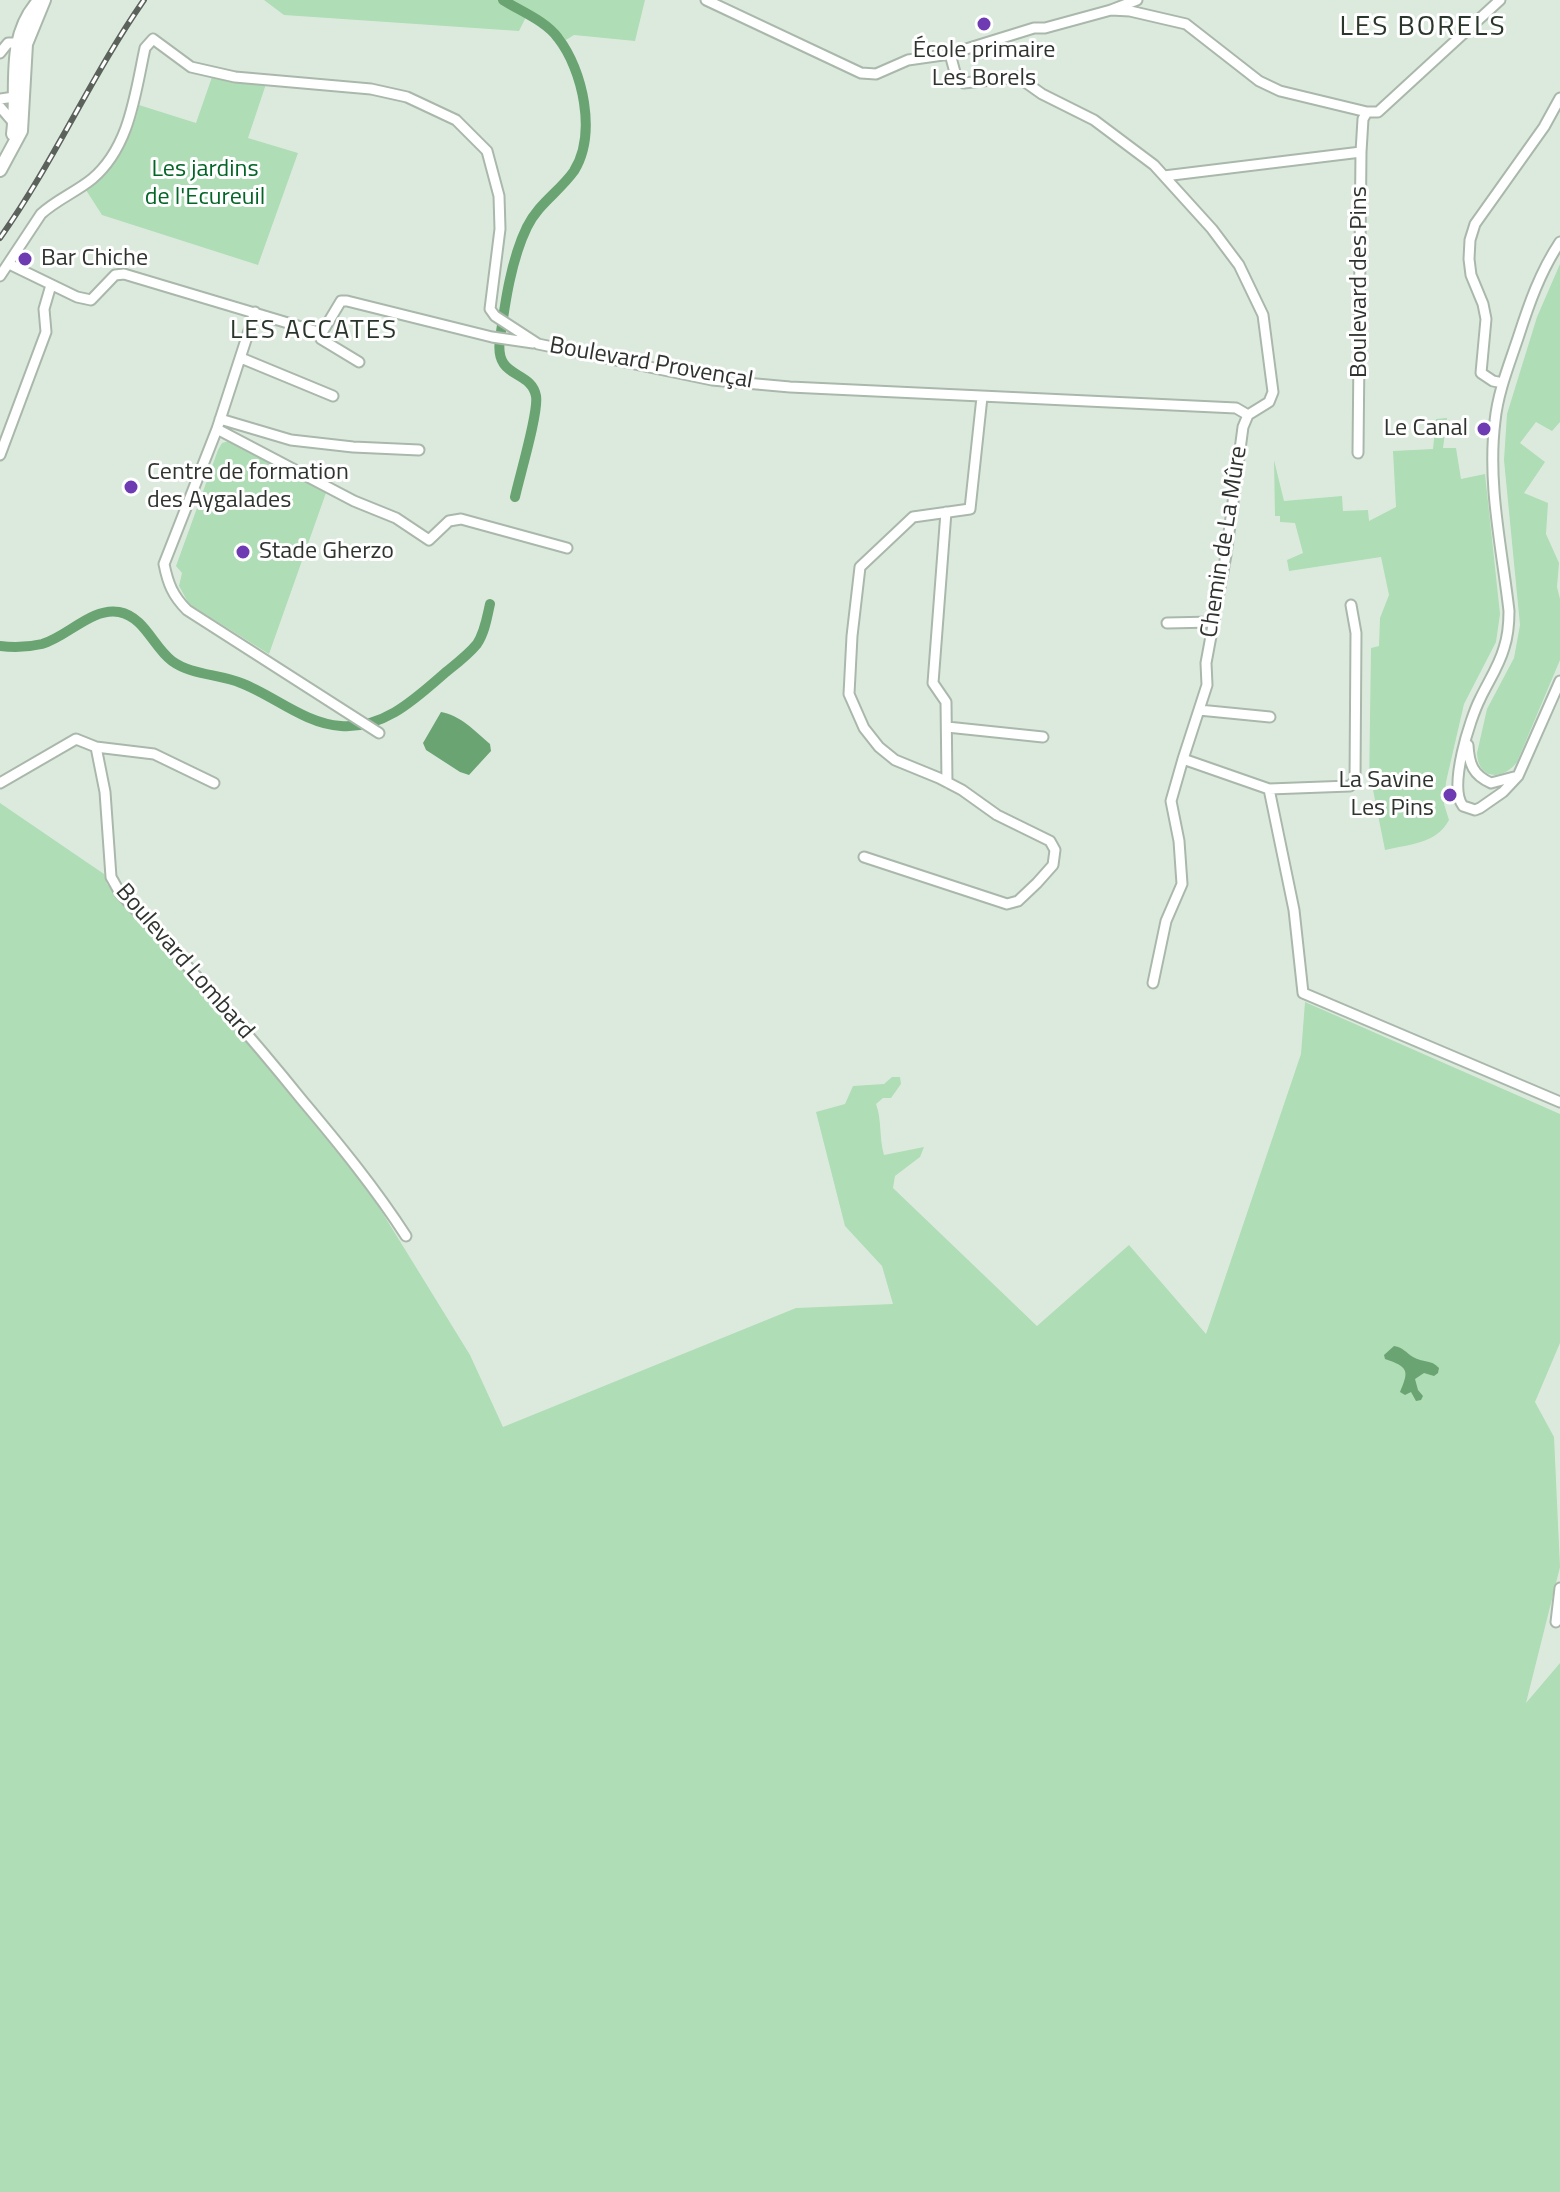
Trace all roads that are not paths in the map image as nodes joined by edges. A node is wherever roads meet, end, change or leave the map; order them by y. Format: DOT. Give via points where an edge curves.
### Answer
graph roads {
  1 [pos="42,0"];
  2 [pos="706,0"];
  3 [pos="1137,0"];
  4 [pos="1500,0"];
  5 [pos="1111,10"];
  6 [pos="21,49"];
  7 [pos="0,53"];
  8 [pos="950,54"];
  9 [pos="24,71"];
  10 [pos="14,97"];
  11 [pos="1560,98"];
  12 [pos="0,99"];
  13 [pos="0,107"];
  14 [pos="1367,112"];
  15 [pos="14,125"];
  16 [pos="1361,152"];
  17 [pos="2,167"];
  18 [pos="1164,176"];
  19 [pos="1560,242"];
  20 [pos="9,264"];
  21 [pos="0,276"];
  22 [pos="51,285"];
  23 [pos="255,312"];
  24 [pos="318,332"];
  25 [pos="538,344"];
  26 [pos="241,358"];
  27 [pos="359,362"];
  28 [pos="1503,383"];
  29 [pos="333,396"];
  30 [pos="982,397"];
  31 [pos="1248,415"];
  32 [pos="218,424"];
  33 [pos="419,450"];
  34 [pos="1358,453"];
  35 [pos="0,455"];
  36 [pos="946,512"];
  37 [pos="567,548"];
  38 [pos="1351,605"];
  39 [pos="1213,622"];
  40 [pos="1167,623"];
  41 [pos="1560,681"];
  42 [pos="1199,710"];
  43 [pos="1270,717"];
  44 [pos="947,727"];
  45 [pos="379,733"];
  46 [pos="1468,734"];
  47 [pos="1043,737"];
  48 [pos="96,747"];
  49 [pos="1183,759"];
  50 [pos="1518,776"];
  51 [pos="947,782"];
  52 [pos="0,783"];
  53 [pos="214,783"];
  54 [pos="1269,789"];
  55 [pos="864,857"];
  56 [pos="1153,983"];
  57 [pos="1560,1102"];
  58 [pos="406,1236"];
  59 [pos="1560,1588"];
  60 [pos="1556,1622"];
  1 -- 6 [label="main road" via="22,24"];
  2 -- 8 [label="street" via="861,73 876,74 908,60"];
  3 -- 5 [label="street"];
  4 -- 14 [label="street" via="1378,112"];
  5 -- 8 [label="street"];
  5 -- 14 [label="street" via="1186,24 1259,81"];
  6 -- 7 [label="street" via="8,43"];
  6 -- 9 [label="main road"];
  6 -- 10 [label="main road" via="14,64"];
  8 -- 18 [label="street, Chemin de La Mûre" via="959,80 1018,77 1094,120"];
  9 -- 10 [label="street"];
  9 -- 17 [label="main road" via="21,131"];
  10 -- 12 [label="street"];
  10 -- 15 [label="main road"];
  11 -- 28 [label="street" via="1475,224 1470,240 1471,275 1486,319 1481,373"];
  13 -- 15 [label="street"];
  14 -- 16 [label="street, Boulevard des Pins"];
  15 -- 17 [label="main road"];
  16 -- 18 [label="street"];
  16 -- 34 [label="street, Boulevard des Pins"];
  18 -- 31 [label="street, Chemin de La Mûre" via="1239,265 1263,315 1273,392 1269,402"];
  19 -- 28 [label="street" via="1528,305"];
  20 -- 21 [label="street"];
  20 -- 22 [label="street"];
  20 -- 25 [label="street, Boulevard Provençal" via="41,214 113,159 126,130 145,48 153,39 191,67 235,77 371,89 407,97 456,120 487,151 499,196 490,309"];
  22 -- 23 [label="street" via="91,300 115,275 124,274"];
  22 -- 35 [label="street" via="44,309 46,332"];
  23 -- 24 [label="street"];
  23 -- 26 [label="street"];
  24 -- 25 [label="street" via="341,301 347,301"];
  24 -- 27 [label="street"];
  25 -- 30 [label="street, Boulevard Provençal" via="712,380"];
  26 -- 29 [label="street"];
  26 -- 32 [label="street"];
  28 -- 46 [label="street" via="1493,452 1509,630"];
  30 -- 31 [label="street, Boulevard Provençal" via="1236,408"];
  30 -- 36 [label="street" via="973,501 970,509"];
  31 -- 39 [label="street, Chemin de La Mûre"];
  32 -- 33 [label="street" via="291,440"];
  32 -- 37 [label="street" via="429,540 449,521 461,519"];
  32 -- 45 [label="street" via="164,564 173,596 197,618"];
  36 -- 44 [label="street" via="933,683 946,702"];
  36 -- 51 [label="street" via="913,517 860,567 849,694 879,747 895,760"];
  38 -- 54 [label="street" via="1356,633 1355,781 1350,786"];
  39 -- 40 [label="street"];
  39 -- 42 [label="street, Chemin de La Mûre"];
  41 -- 50 [label="street"];
  42 -- 43 [label="street"];
  42 -- 49 [label="street, Chemin de La Mûre"];
  44 -- 47 [label="street"];
  44 -- 51 [label="street"];
  46 -- 50 [label="street" via="1470,764 1478,777 1491,783"];
  46 -- 50 [label="street" via="1458,794 1463,806 1475,810"];
  48 -- 52 [label="street" via="76,739"];
  48 -- 53 [label="street" via="154,754"];
  48 -- 58 [label="street, Boulevard Lombard" via="111,877 120,893 275,1066 377,1191"];
  49 -- 54 [label="street"];
  49 -- 56 [label="street, Chemin de La Mûre" via="1171,801 1182,884 1166,921"];
  51 -- 55 [label="street" via="1050,841 1053,865 1018,901 1007,904"];
  54 -- 57 [label="street" via="1294,910 1303,993"];
  59 -- 60 [label="street"];
}
